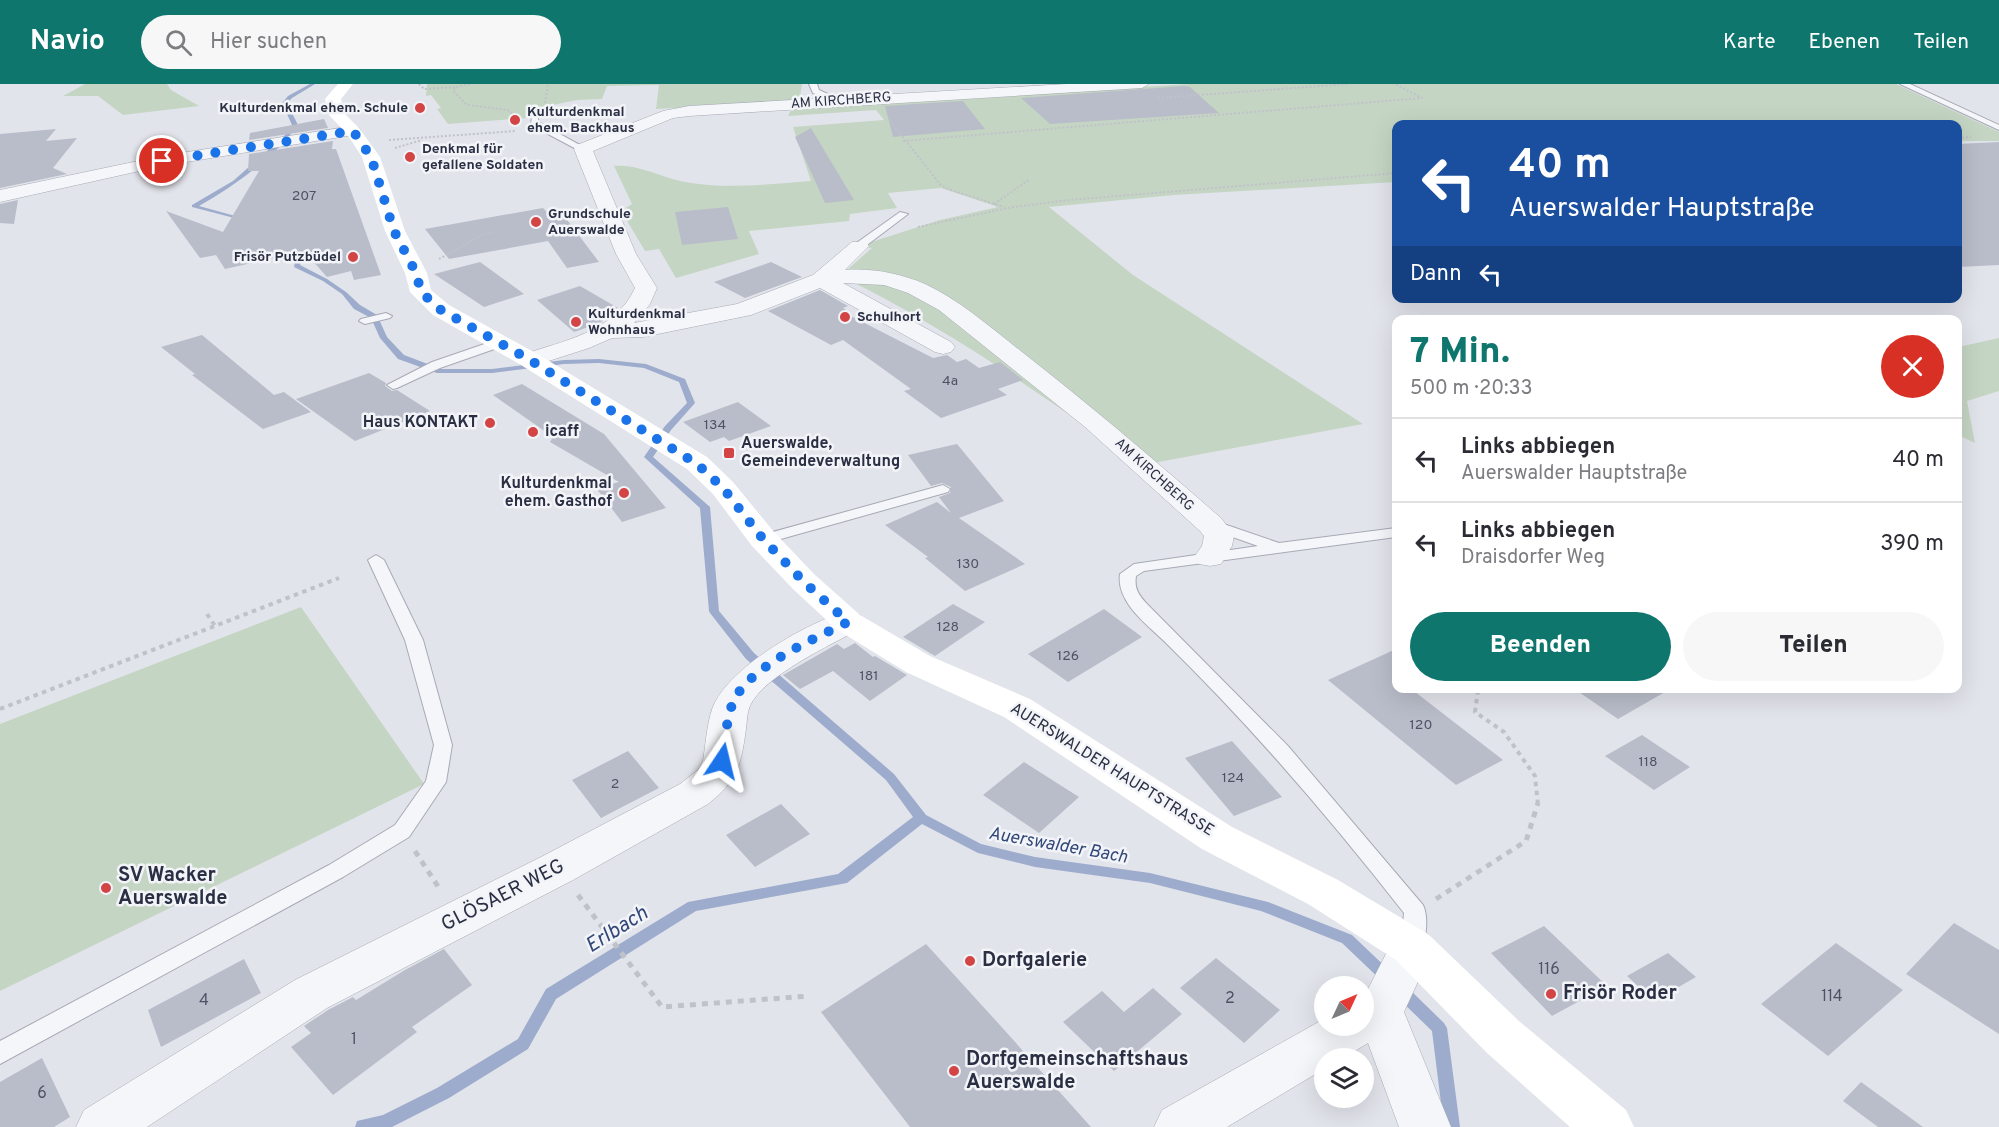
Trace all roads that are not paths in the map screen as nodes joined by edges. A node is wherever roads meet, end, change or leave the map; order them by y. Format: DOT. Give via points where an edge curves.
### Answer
graph roads {
  1 [pos="345,84"];
  2 [pos="1142,84"];
  3 [pos="1904,84"];
  4 [pos="814,87"];
  5 [pos="841,102"];
  6 [pos="535,118"];
  7 [pos="1999,128"];
  8 [pos="356,136"];
  9 [pos="583,149"];
  10 [pos="0,196"];
  11 [pos="903,214"];
  12 [pos="857,247"];
  13 [pos="821,280"];
  14 [pos="386,316"];
  15 [pos="365,321"];
  16 [pos="611,331"];
  17 [pos="499,343"];
  18 [pos="943,347"];
  19 [pos="535,363"];
  20 [pos="393,385"];
  21 [pos="943,489"];
  22 [pos="1211,525"];
  23 [pos="1392,533"];
  24 [pos="763,539"];
  25 [pos="1282,549"];
  26 [pos="1210,557"];
  27 [pos="376,560"];
  28 [pos="848,622"];
  29 [pos="1388,983"];
  30 [pos="0,1053"];
  31 [pos="102,1127"];
  32 [pos="1180,1127"];
  33 [pos="1425,1127"];
  34 [pos="1608,1127"];
  1 -- 8 [label="main road, AUERSWALDER HAUPTSTRASSE" via="333,99 337,115"];
  2 -- 5 [label="street, AM KIRCHBERG"];
  3 -- 7 [label="lane"];
  4 -- 5 [label="lane"];
  5 -- 9 [label="street, AM KIRCHBERG" via="669,114"];
  6 -- 9 [label="lane" via="534,123"];
  8 -- 10 [label="street" via="281,141 130,167"];
  8 -- 17 [label="main road, AUERSWALDER HAUPTSTRASSE" via="371,157 394,231 421,292 441,310"];
  9 -- 16 [label="street, AM KIRCHBERG" via="626,254 646,288 642,304"];
  11 -- 12 [label="lane"];
  12 -- 13 [label="street, AM KIRCHBERG"];
  13 -- 16 [label="street, AM KIRCHBERG" via="743,310 643,330"];
  13 -- 18 [label="street"];
  13 -- 22 [label="street, AM KIRCHBERG" via="860,274 885,276 948,305 1094,421"];
  14 -- 15 [label="lane"];
  16 -- 19 [label="street, AM KIRCHBERG"];
  17 -- 19 [label="main road, AUERSWALDER HAUPTSTRASSE"];
  17 -- 20 [label="lane"];
  19 -- 24 [label="main road, AUERSWALDER HAUPTSTRASSE" via="697,464 723,488"];
  21 -- 24 [label="lane"];
  22 -- 25 [label="lane"];
  22 -- 26 [label="street" via="1219,536"];
  23 -- 25 [label="lane"];
  24 -- 28 [label="main road, AUERSWALDER HAUPTSTRASSE"];
  25 -- 26 [label="lane"];
  26 -- 29 [label="lane" via="1140,567 1128,574 1126,583 1130,593 1248,713 1346,824"];
  27 -- 30 [label="lane" via="414,640 443,744 436,782 402,831 336,871"];
  28 -- 29 [label="main road, AUERSWALDER HAUPTSTRASSE" via="918,664 1017,708 1217,837 1323,892"];
  28 -- 31 [label="street, GLÖSAER WEG" via="762,671 732,704 722,761 713,779 694,794 311,994"];
  29 -- 32 [label="street"];
  29 -- 33 [label="street"];
  29 -- 34 [label="main road, AUERSWALDER HAUPTSTRASSE" via="1503,1037"];
}
